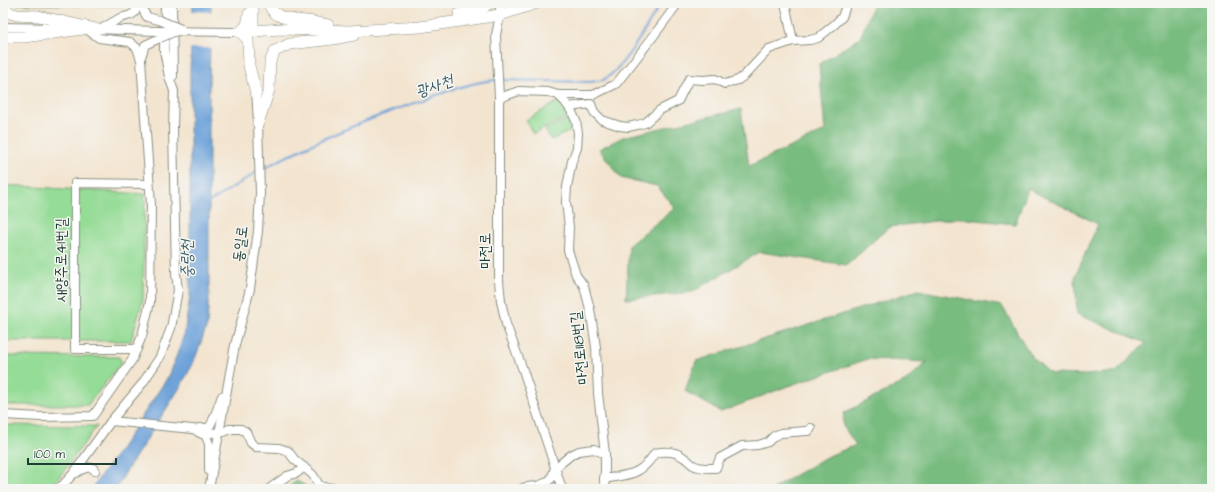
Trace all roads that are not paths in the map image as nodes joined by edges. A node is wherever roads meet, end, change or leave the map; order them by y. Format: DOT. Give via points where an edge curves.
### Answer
graph roads {
  1 [pos="139,3"];
  2 [pos="165,3"];
  3 [pos="172,3"];
  4 [pos="249,3"];
  5 [pos="253,3"];
  6 [pos="269,3"];
  7 [pos="490,3"];
  8 [pos="500,3"];
  9 [pos="537,3"];
  10 [pos="678,3"];
  11 [pos="785,3"];
  12 [pos="847,3"];
  13 [pos="3,7"];
  14 [pos="500,15"];
  15 [pos="446,23"];
  16 [pos="3,28"];
  17 [pos="92,29"];
  18 [pos="338,30"];
  19 [pos="373,30"];
  20 [pos="181,31"];
  21 [pos="253,31"];
  22 [pos="238,32"];
  23 [pos="159,35"];
  24 [pos="3,40"];
  25 [pos="793,41"];
  26 [pos="141,60"];
  27 [pos="173,88"];
  28 [pos="256,94"];
  29 [pos="499,95"];
  30 [pos="558,95"];
  31 [pos="569,107"];
  32 [pos="258,123"];
  33 [pos="149,184"];
  34 [pos="137,349"];
  35 [pos="229,378"];
  36 [pos="3,415"];
  37 [pos="115,422"];
  38 [pos="811,428"];
  39 [pos="192,430"];
  40 [pos="219,433"];
  41 [pos="605,454"];
  42 [pos="304,467"];
  43 [pos="555,468"];
  44 [pos="95,471"];
  45 [pos="73,474"];
  46 [pos="286,476"];
  47 [pos="604,479"];
  48 [pos="209,485"];
  49 [pos="57,489"];
  50 [pos="269,489"];
  51 [pos="277,489"];
  52 [pos="344,489"];
  53 [pos="521,489"];
  54 [pos="562,489"];
  55 [pos="606,489"];
  1 -- 17 [label="street" via="131,15"];
  1 -- 20 [label="street, bridge" via="147,17"];
  2 -- 27 [label="street" via="164,50"];
  3 -- 27 [label="street"];
  4 -- 22 [label="main road" via="247,26"];
  5 -- 21 [label="main road, 동일로"];
  6 -- 18 [label="main road" via="280,16 333,26"];
  7 -- 15 [label="main road" via="481,9 457,14"];
  8 -- 14 [label="street, 마전로"];
  9 -- 14 [label="main road"];
  10 -- 30 [label="street" via="616,84 593,95"];
  11 -- 25 [label="street"];
  12 -- 25 [label="street" via="842,17 818,38"];
  13 -- 17 [label="main road" via="17,15 38,16"];
  14 -- 15 [label="main road"];
  14 -- 29 [label="street, 마전로" via="496,35"];
  15 -- 19 [label="main road"];
  16 -- 17 [label="street"];
  17 -- 23 [label="street"];
  17 -- 24 [label="main road" via="7,37"];
  17 -- 26 [label="street" via="99,38 130,42 137,48"];
  18 -- 19 [label="main road"];
  18 -- 21 [label="main road"];
  19 -- 32 [label="main road" via="333,39 290,44 275,51 270,62 269,90"];
  20 -- 22 [label="street, bridge"];
  20 -- 23 [label="street, bridge"];
  21 -- 22 [label="street"];
  21 -- 28 [label="street, 동일로"];
  22 -- 28 [label="main road" via="248,39"];
  23 -- 26 [label="street" via="145,45"];
  25 -- 31 [label="street" via="769,49 738,80 725,84 715,79 689,79 678,101 660,110 645,123 628,127 612,124 602,120 594,112 591,104"];
  26 -- 33 [label="street"];
  27 -- 37 [label="street" via="178,290 176,305 171,328 160,356"];
  28 -- 32 [label="street, 동일로"];
  29 -- 30 [label="street" via="518,91"];
  29 -- 43 [label="street, 마전로" via="500,301"];
  30 -- 31 [label="street, 마전로118번길"];
  31 -- 41 [label="street, 마전로118번길" via="576,121 578,133 577,148 567,187 568,250 576,275 584,286 590,309 596,347"];
  32 -- 35 [label="street, 동일로" via="258,231 250,289"];
  33 -- 34 [label="street" via="150,302"];
  33 -- 34 [label="street, 새양주로41번길" via="74,183 75,349"];
  34 -- 36 [label="street" via="122,376 93,416"];
  35 -- 39 [label="street" via="212,424 209,427"];
  35 -- 40 [label="street, 동일로"];
  37 -- 39 [label="street"];
  37 -- 45 [label="street"];
  38 -- 47 [label="street" via="809,431 781,433 762,444 742,446 720,458 716,468 694,465 671,452 655,452 639,471"];
  39 -- 40 [label="street"];
  39 -- 48 [label="street" via="206,436 209,444"];
  40 -- 42 [label="street" via="229,429 241,429 256,447 288,451"];
  40 -- 48 [label="street, 동일로"];
  41 -- 43 [label="street" via="594,449 579,451"];
  41 -- 47 [label="street, 마전로118번길"];
  42 -- 46 [label="street"];
  42 -- 52 [label="street" via="319,485"];
  43 -- 53 [label="street" via="551,479 545,483"];
  43 -- 54 [label="street, 마전로"];
  44 -- 45 [label="street" via="89,467"];
  45 -- 49 [label="street"];
  46 -- 50 [label="street"];
  46 -- 51 [label="street"];
  47 -- 55 [label="street, 마전로118번길"];
}
